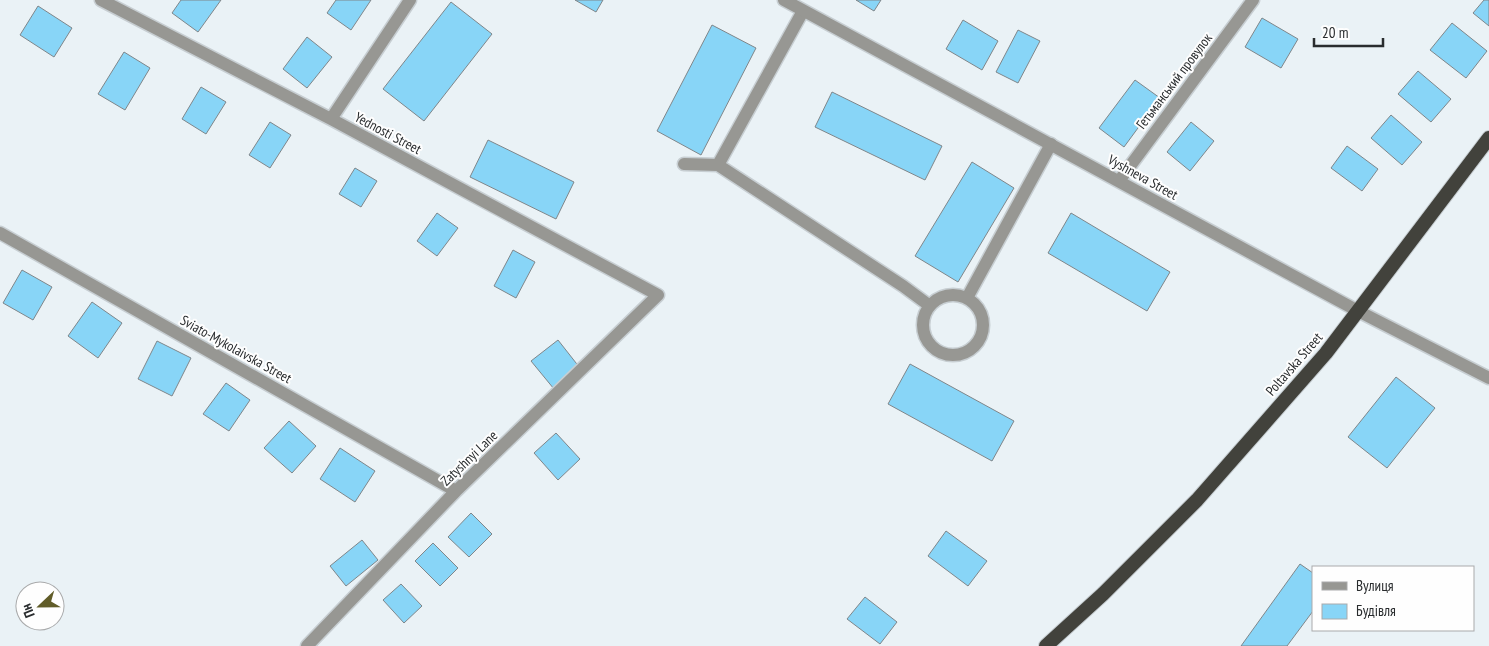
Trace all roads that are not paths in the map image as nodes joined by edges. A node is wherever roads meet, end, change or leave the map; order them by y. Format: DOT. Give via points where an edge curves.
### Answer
graph roads {
  1 [pos="101,0"];
  2 [pos="410,0"];
  3 [pos="784,0"];
  4 [pos="1253,0"];
  5 [pos="803,10"];
  6 [pos="331,119"];
  7 [pos="1489,138"];
  8 [pos="1051,144"];
  9 [pos="684,164"];
  10 [pos="718,164"];
  11 [pos="1119,181"];
  12 [pos="0,233"];
  13 [pos="658,295"];
  14 [pos="967,298"];
  15 [pos="930,306"];
  16 [pos="1358,311"];
  17 [pos="1489,378"];
  18 [pos="456,491"];
  19 [pos="307,646"];
  20 [pos="1046,646"];
  1 -- 6 [label="street, Yednosti Street"];
  2 -- 6 [label="street"];
  3 -- 5 [label="street, Vyshneva Street"];
  4 -- 11 [label="street, Гетьманський провулок"];
  5 -- 8 [label="street, Vyshneva Street"];
  5 -- 10 [label="street"];
  6 -- 13 [label="street, Yednosti Street"];
  7 -- 16 [label="highway, Poltavska Street"];
  8 -- 11 [label="street, Vyshneva Street"];
  8 -- 14 [label="street"];
  9 -- 10 [label="street"];
  10 -- 15 [label="street"];
  11 -- 16 [label="street, Vyshneva Street"];
  12 -- 18 [label="street, Sviato-Mykolaivska Street"];
  13 -- 18 [label="street, Zatyshnyi Lane"];
  14 -- 15 [label="street" via="953,294 942,296"];
  14 -- 15 [label="street" via="979,310 983,330 973,348 963,353 943,354 927,340 923,320"];
  16 -- 17 [label="street, Vyshneva Street"];
  16 -- 20 [label="highway, Poltavska Street" via="1326,354 1197,500"];
  18 -- 19 [label="street, Zatyshnyi Lane"];
}
